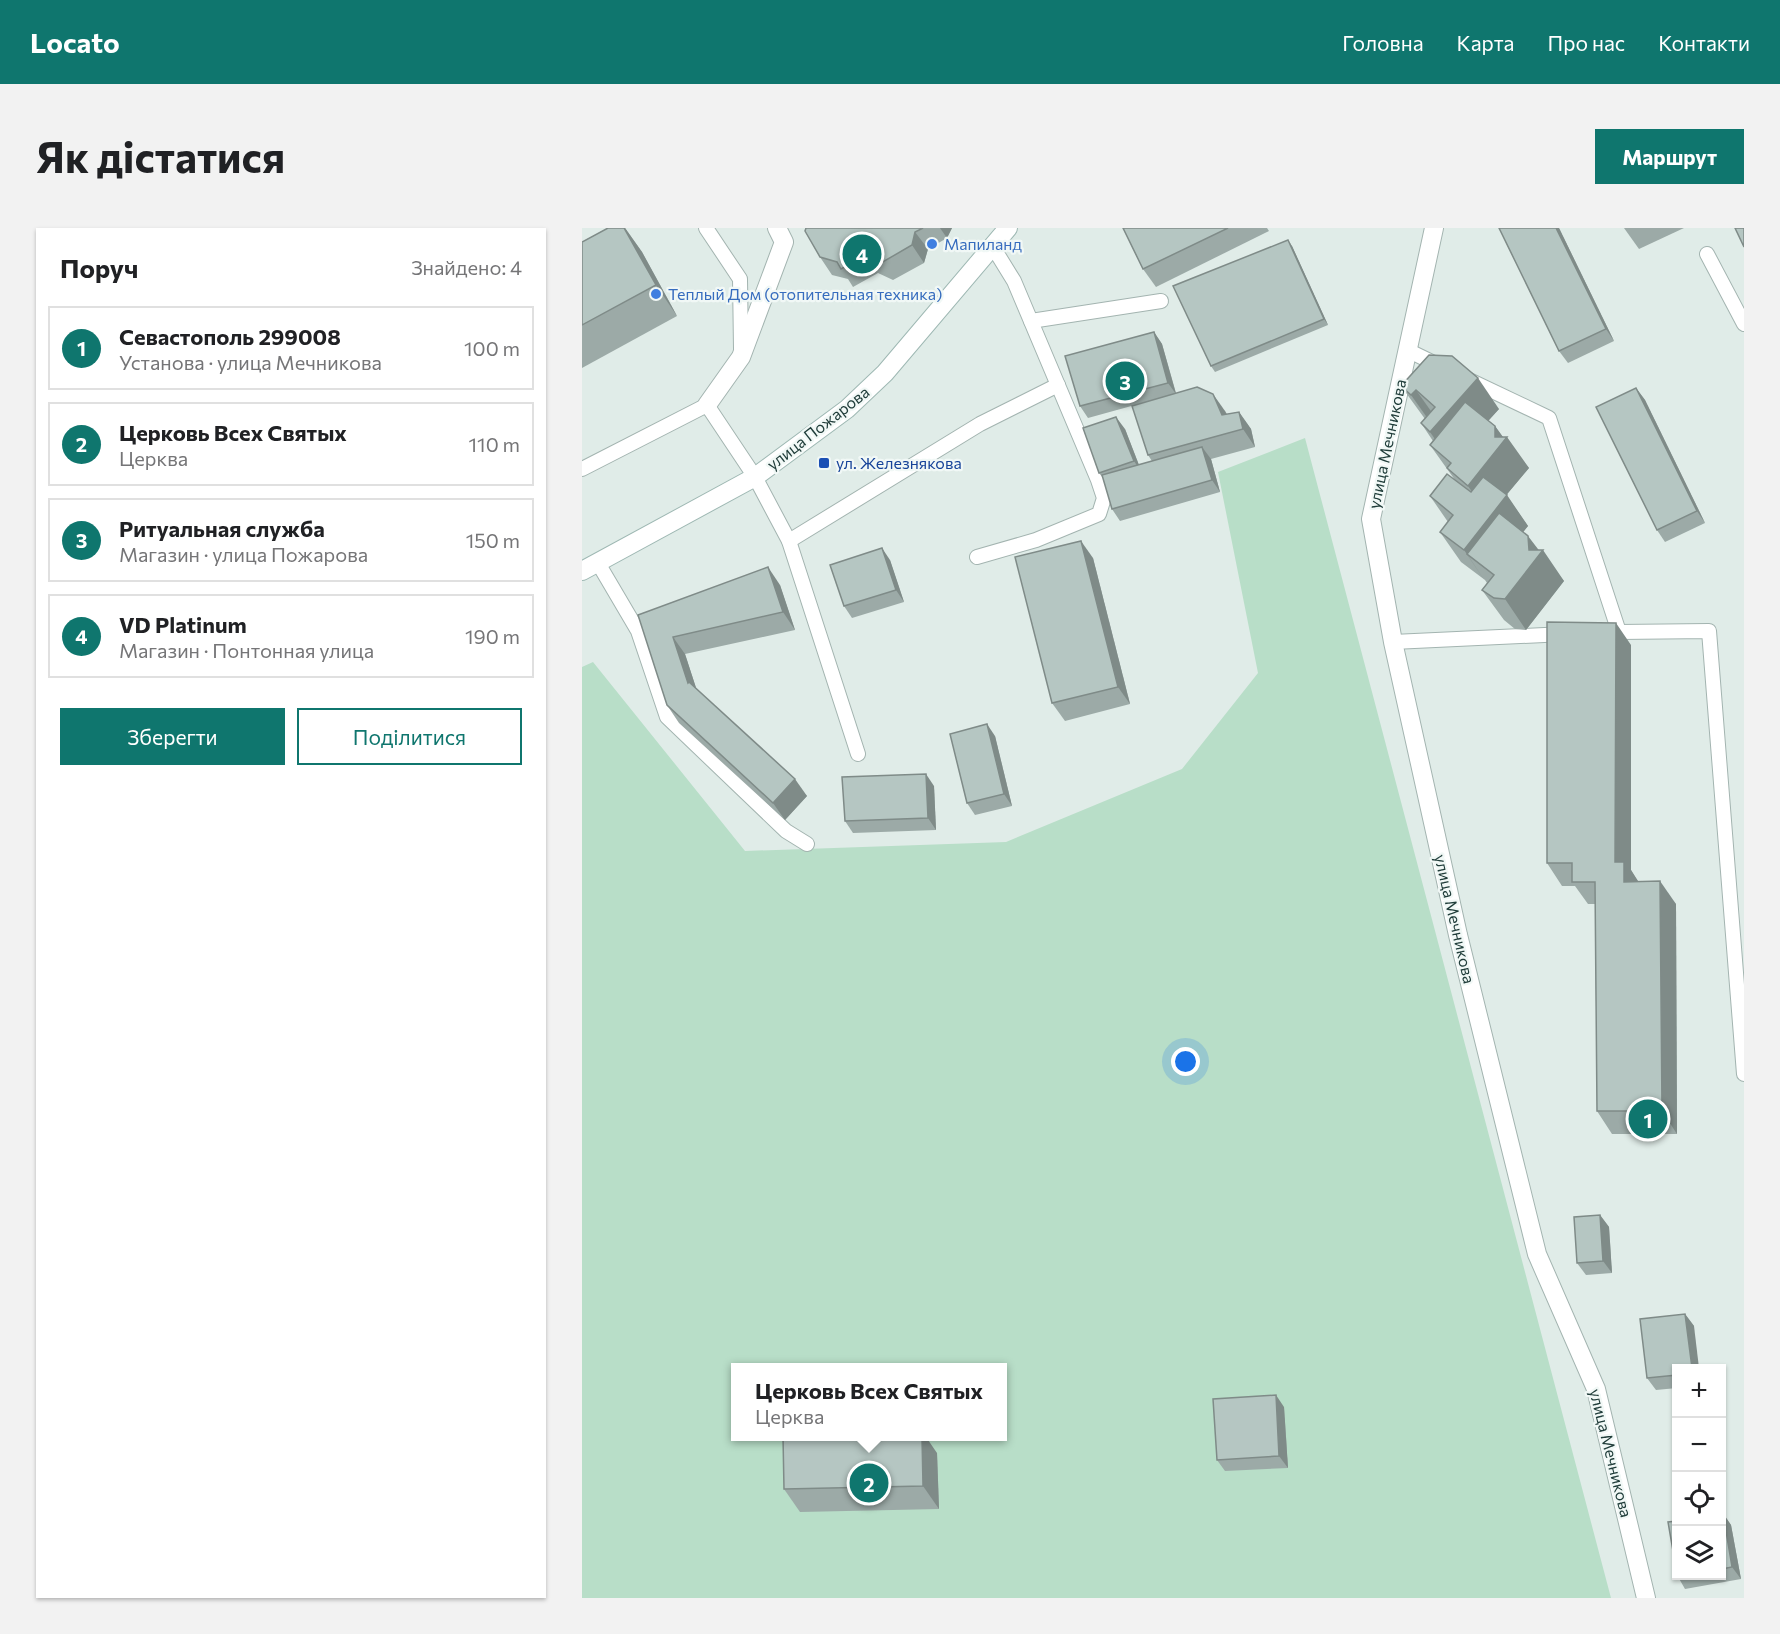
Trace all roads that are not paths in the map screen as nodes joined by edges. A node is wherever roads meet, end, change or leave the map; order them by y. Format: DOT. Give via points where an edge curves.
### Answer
graph roads {
  1 [pos="706,228"];
  2 [pos="777,228"];
  3 [pos="1008,228"];
  4 [pos="1434,228"];
  5 [pos="993,247"];
  6 [pos="1707,254"];
  7 [pos="1161,301"];
  8 [pos="1031,321"];
  9 [pos="1744,324"];
  10 [pos="1407,350"];
  11 [pos="741,357"];
  12 [pos="1058,385"];
  13 [pos="707,405"];
  14 [pos="582,469"];
  15 [pos="755,477"];
  16 [pos="789,540"];
  17 [pos="977,557"];
  18 [pos="590,567"];
  19 [pos="1619,632"];
  20 [pos="1393,642"];
  21 [pos="858,754"];
  22 [pos="807,844"];
  23 [pos="1744,1074"];
  24 [pos="1646,1598"];
  1 -- 11 [label="lane" via="740,279"];
  2 -- 11 [label="street" via="784,242"];
  3 -- 5 [label="street, улица Пожарова"];
  4 -- 10 [label="street, улица Мечникова"];
  5 -- 8 [label="lane"];
  5 -- 15 [label="street, улица Пожарова" via="878,380 847,409"];
  6 -- 9 [label="lane"];
  7 -- 8 [label="lane"];
  8 -- 12 [label="lane"];
  10 -- 19 [label="lane" via="1549,418"];
  10 -- 20 [label="street, улица Мечникова" via="1371,519"];
  11 -- 13 [label="street"];
  12 -- 16 [label="lane" via="980,424"];
  12 -- 17 [label="lane" via="1104,498 1099,514 1036,540"];
  13 -- 14 [label="lane"];
  13 -- 15 [label="lane"];
  15 -- 16 [label="lane"];
  15 -- 18 [label="street, улица Пожарова"];
  16 -- 21 [label="lane"];
  18 -- 22 [label="lane" via="638,631 668,717 786,831"];
  19 -- 20 [label="lane"];
  19 -- 23 [label="lane" via="1708,631"];
  20 -- 24 [label="street, улица Мечникова" via="1458,935 1537,1254 1596,1389"];
}
